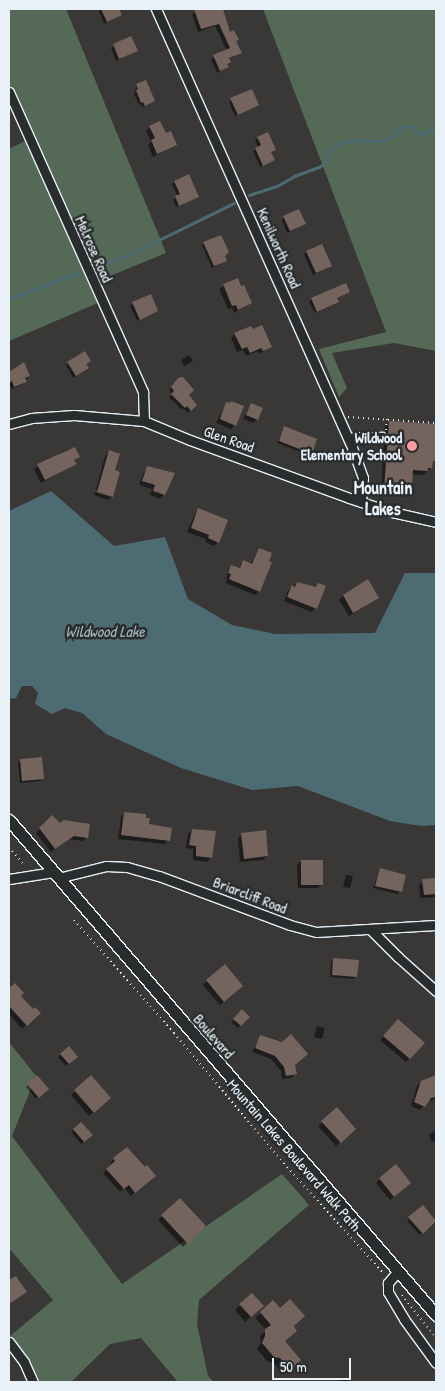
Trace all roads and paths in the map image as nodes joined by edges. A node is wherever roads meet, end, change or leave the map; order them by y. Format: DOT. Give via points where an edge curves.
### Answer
graph roads {
  1 [pos="156,9"];
  2 [pos="9,92"];
  3 [pos="345,416"];
  4 [pos="144,421"];
  5 [pos="436,423"];
  6 [pos="9,424"];
  7 [pos="382,435"];
  8 [pos="347,436"];
  9 [pos="361,502"];
  10 [pos="436,522"];
  11 [pos="9,820"];
  12 [pos="9,847"];
  13 [pos="26,866"];
  14 [pos="55,875"];
  15 [pos="9,879"];
  16 [pos="74,920"];
  17 [pos="436,924"];
  18 [pos="370,929"];
  19 [pos="436,991"];
  20 [pos="398,1271"];
  21 [pos="390,1281"];
  22 [pos="436,1315"];
  23 [pos="436,1338"];
  24 [pos="9,1342"];
  25 [pos="436,1363"];
  26 [pos="33,1382"];
  1 -- 8 [label="street, Kenilworth Road"];
  2 -- 4 [label="street, Melrose Road" via="143,392"];
  3 -- 5 [label="path"];
  4 -- 6 [label="street, Glen Road" via="74,415 31,418"];
  4 -- 9 [label="street, Glen Road"];
  7 -- 8 [label="lane"];
  8 -- 9 [label="street, Kenilworth Road" via="363,478"];
  9 -- 10 [label="street, Glen Road"];
  11 -- 14 [label="main road, Boulevard"];
  12 -- 13 [label="path"];
  14 -- 15 [label="street, Briarcliff Road"];
  14 -- 18 [label="street, Briarcliff Road" via="106,866 127,867 301,929 316,932"];
  14 -- 20 [label="main road, Boulevard"];
  16 -- 21 [label="path, Mountain Lakes Boulevard Walk Path"];
  17 -- 18 [label="street, Briarcliff Road"];
  18 -- 19 [label="street"];
  20 -- 21 [label="street"];
  20 -- 22 [label="main road, Boulevard"];
  21 -- 23 [label="path, Mountain Lakes Boulevard Walk Path"];
  21 -- 25 [label="street" via="388,1292"];
  24 -- 26 [label="street" via="24,1362"];
}
